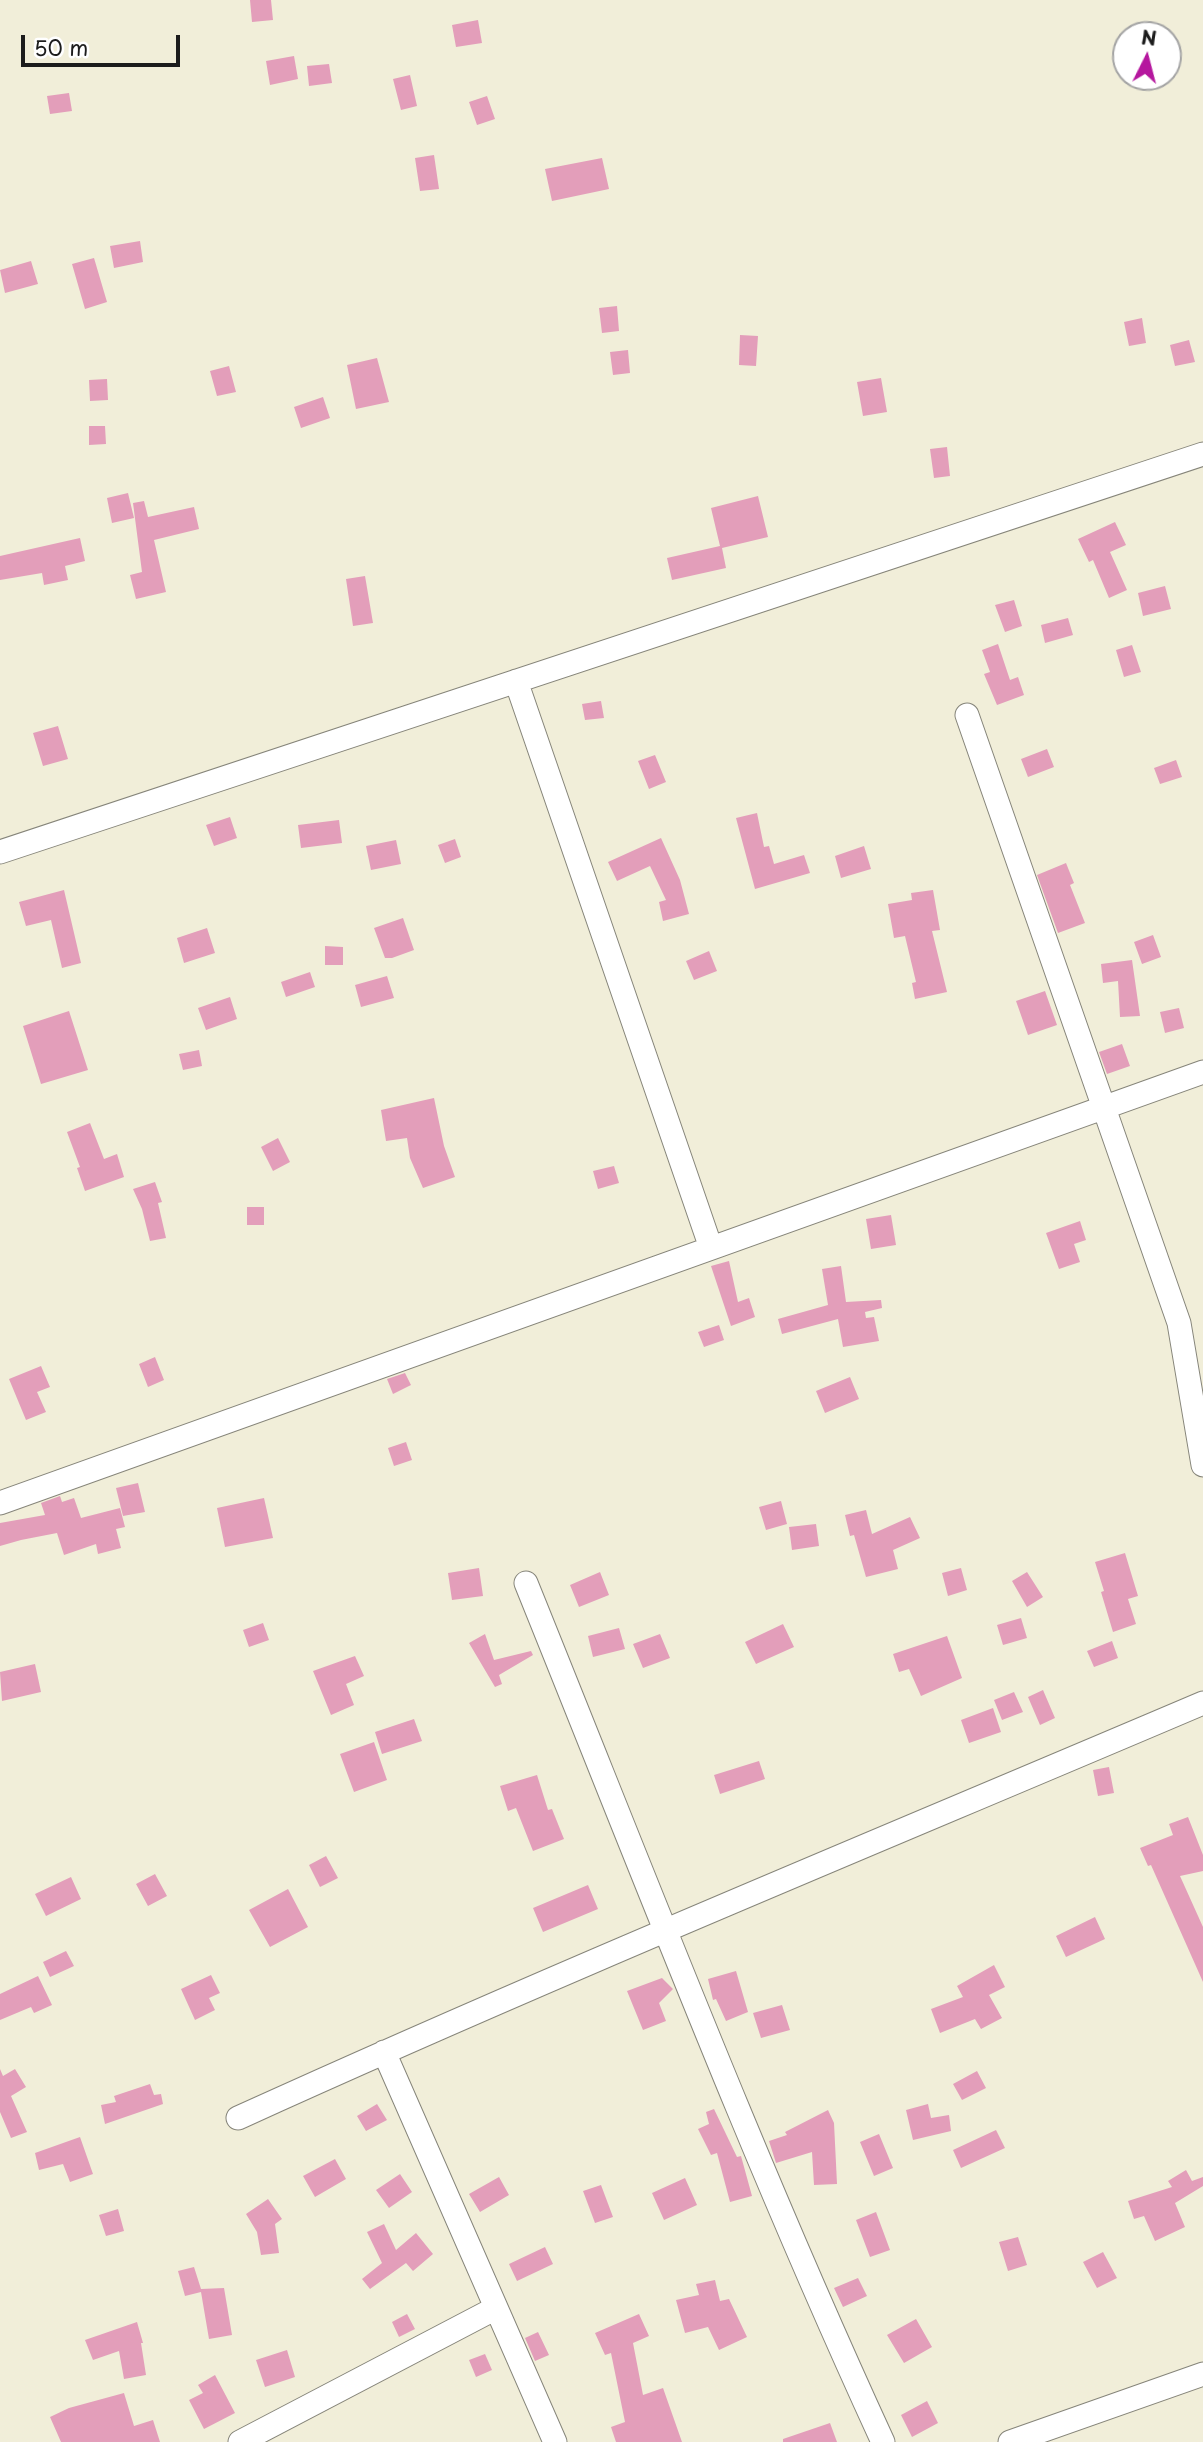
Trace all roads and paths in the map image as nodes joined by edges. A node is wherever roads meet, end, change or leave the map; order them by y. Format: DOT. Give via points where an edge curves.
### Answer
graph roads {
  1 [pos="1203,454"];
  2 [pos="516,681"];
  3 [pos="967,715"];
  4 [pos="0,852"];
  5 [pos="1203,1072"];
  6 [pos="1104,1107"];
  7 [pos="711,1248"];
  8 [pos="1203,1465"];
  9 [pos="0,1503"];
  10 [pos="526,1583"];
  11 [pos="1203,1703"];
  12 [pos="666,1930"];
  13 [pos="384,2052"];
  14 [pos="238,2118"];
  15 [pos="496,2308"];
  16 [pos="1203,2374"];
  17 [pos="240,2442"];
  18 [pos="555,2442"];
  19 [pos="883,2442"];
  20 [pos="1010,2442"];
  1 -- 2 [label="street"];
  2 -- 4 [label="street"];
  2 -- 7 [label="street"];
  3 -- 6 [label="street"];
  5 -- 6 [label="street"];
  6 -- 7 [label="street"];
  6 -- 8 [label="street" via="1179,1323"];
  7 -- 9 [label="street"];
  10 -- 12 [label="street"];
  11 -- 12 [label="street"];
  12 -- 13 [label="street"];
  12 -- 19 [label="street"];
  13 -- 14 [label="street"];
  13 -- 15 [label="street"];
  15 -- 17 [label="street"];
  15 -- 18 [label="street"];
  16 -- 20 [label="street"];
}
